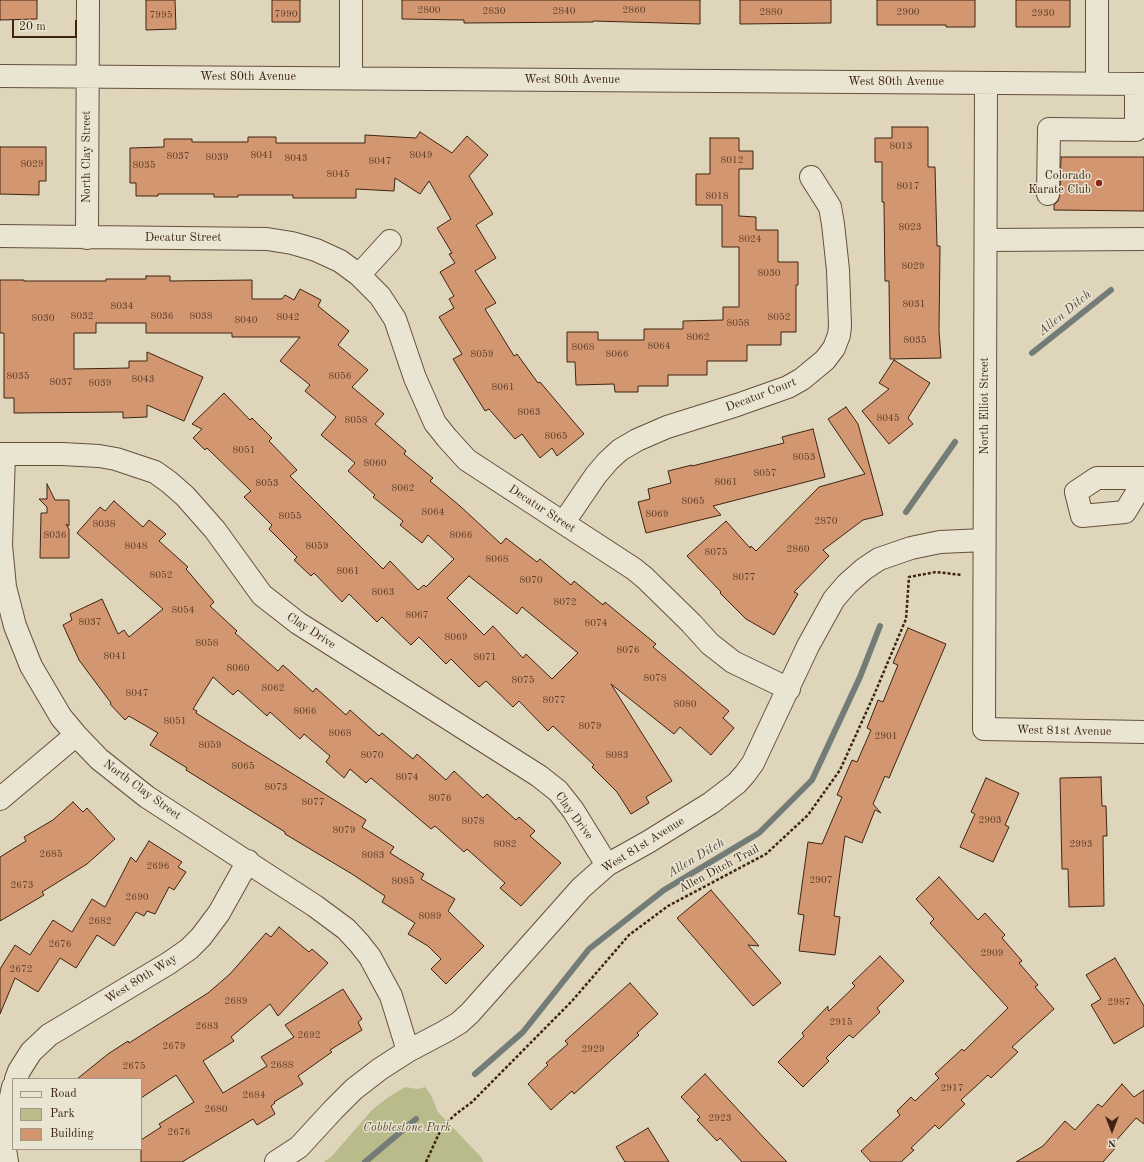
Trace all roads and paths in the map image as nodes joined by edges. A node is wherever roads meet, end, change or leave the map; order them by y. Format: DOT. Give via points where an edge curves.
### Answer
graph roads {
  1 [pos="88,0"];
  2 [pos="351,0"];
  3 [pos="1098,0"];
  4 [pos="0,76"];
  5 [pos="87,76"];
  6 [pos="351,78"];
  7 [pos="986,83"];
  8 [pos="1097,83"];
  9 [pos="1140,84"];
  10 [pos="811,177"];
  11 [pos="1048,194"];
  12 [pos="0,236"];
  13 [pos="87,238"];
  14 [pos="1142,239"];
  15 [pos="986,240"];
  16 [pos="390,241"];
  17 [pos="359,274"];
  18 [pos="2,454"];
  19 [pos="1144,478"];
  20 [pos="1144,481"];
  21 [pos="564,522"];
  22 [pos="984,540"];
  23 [pos="984,576"];
  24 [pos="789,689"];
  25 [pos="984,729"];
  26 [pos="1144,732"];
  27 [pos="76,735"];
  28 [pos="0,799"];
  29 [pos="248,861"];
  30 [pos="607,864"];
  31 [pos="408,1051"];
  32 [pos="16,1078"];
  33 [pos="12,1092"];
  34 [pos="7,1162"];
  35 [pos="276,1162"];
  36 [pos="426,1162"];
  1 -- 5 [label="street, North Clay Street"];
  2 -- 6 [label="street"];
  3 -- 8 [label="street"];
  4 -- 5 [label="street, West 80th Avenue"];
  5 -- 6 [label="street, West 80th Avenue"];
  5 -- 13 [label="street, North Clay Street"];
  6 -- 7 [label="street, West 80th Avenue"];
  7 -- 8 [label="street, West 80th Avenue"];
  7 -- 15 [label="street, North Elliot Street"];
  8 -- 9 [label="street, West 80th Avenue"];
  9 -- 11 [label="street" via="1136,130 1049,129"];
  10 -- 21 [label="street, Decatur Court" via="830,207 833,224 840,326 834,348 811,372 788,387 667,426 620,450 596,475"];
  12 -- 13 [label="street, Decatur Street"];
  13 -- 17 [label="street, Decatur Street" via="267,239 316,250 340,261"];
  14 -- 15 [label="street"];
  15 -- 22 [label="street, North Elliot Street"];
  16 -- 17 [label="street"];
  17 -- 21 [label="street, Decatur Street" via="380,296 395,319 428,410 447,438 468,460"];
  18 -- 27 [label="street, North Clay Street" via="1,545 5,587 15,626 51,701"];
  18 -- 30 [label="street, Clay Drive" via="62,454 116,458 155,472 186,496 215,530 262,595 298,623 539,776 558,791"];
  19 -- 20 [label="street" via="1097,478 1076,492 1082,516 1125,512"];
  21 -- 24 [label="street, Decatur Street" via="645,578 710,644 733,662"];
  22 -- 23 [label="street, North Elliot Street"];
  22 -- 24 [label="street, West 81st Avenue" via="940,542 911,548 879,560 864,569 834,599 808,646"];
  23 -- 25 [label="street, North Elliot Street"];
  23 -- 36 [label="path, Allen Ditch Trail" via="936,572 909,577 906,619 874,695 840,770 808,815 766,854 668,906 629,935 572,1002 472,1102 442,1127"];
  24 -- 30 [label="street, West 81st Avenue" via="753,763 737,783 705,807"];
  25 -- 26 [label="street, West 81st Avenue"];
  27 -- 28 [label="street"];
  27 -- 29 [label="street, North Clay Street" via="98,759 147,797"];
  29 -- 31 [label="street, North Clay Street" via="315,906 346,929 359,943 370,957 391,996"];
  29 -- 32 [label="street, West 80th Way" via="219,913 189,949 50,1035 31,1052"];
  30 -- 31 [label="street, West 81st Avenue" via="581,888 470,1013 459,1023"];
  31 -- 35 [label="street, West 81st Avenue" via="354,1089 299,1147"];
  33 -- 34 [label="street" via="5,1149"];
}
